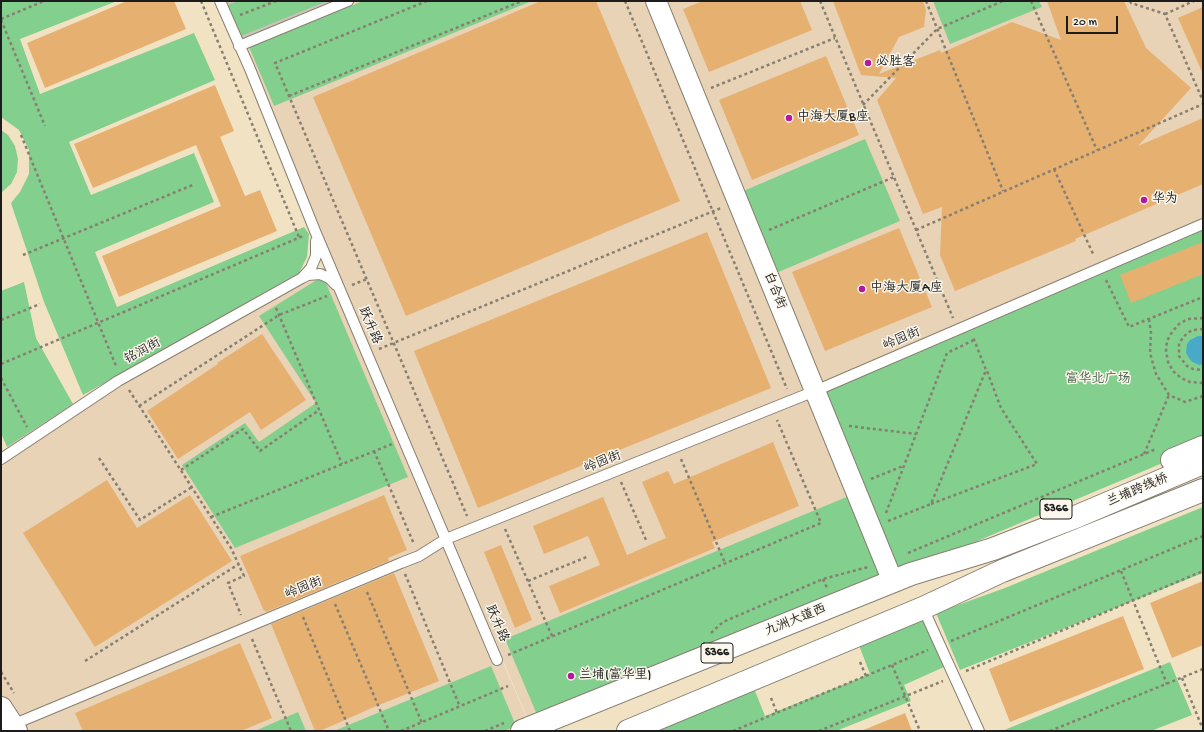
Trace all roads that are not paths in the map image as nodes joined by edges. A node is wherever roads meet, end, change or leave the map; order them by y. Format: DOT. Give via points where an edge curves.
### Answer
graph roads {
  1 [pos="220,1"];
  2 [pos="348,1"];
  3 [pos="656,1"];
  4 [pos="240,46"];
  5 [pos="1203,224"];
  6 [pos="315,231"];
  7 [pos="302,278"];
  8 [pos="340,291"];
  9 [pos="815,391"];
  10 [pos="1203,447"];
  11 [pos="1,458"];
  12 [pos="1203,463"];
  13 [pos="1203,490"];
  14 [pos="1203,504"];
  15 [pos="1073,518"];
  16 [pos="446,539"];
  17 [pos="902,578"];
  18 [pos="923,608"];
  19 [pos="497,660"];
  20 [pos="6,725"];
  21 [pos="522,731"];
  22 [pos="628,731"];
  23 [pos="979,731"];
  1 -- 4 [label="lane, 跃升路"];
  2 -- 4 [label="lane"];
  3 -- 9 [label="street, 白合街"];
  4 -- 6 [label="lane, 跃升路"];
  5 -- 9 [label="lane, 岭园街"];
  6 -- 7 [label="lane, 铭润街" via="316,256 311,268"];
  6 -- 8 [label="lane, 跃升路"];
  7 -- 8 [label="lane, 铭润街" via="320,274 334,281"];
  7 -- 11 [label="lane, 铭润街" via="122,379"];
  8 -- 16 [label="lane, 跃升路"];
  9 -- 16 [label="lane, 岭园街"];
  9 -- 17 [label="street, 白合街" via="854,485"];
  10 -- 17 [label="main road, S366" via="984,540"];
  12 -- 15 [label="main road, 兰埔跨线桥"];
  13 -- 18 [label="main road, 兰埔跨线桥" via="1002,571"];
  14 -- 18 [label="main road" via="1006,582"];
  15 -- 17 [label="main road, 九洲大道西" via="993,549"];
  16 -- 19 [label="lane, 跃升路"];
  16 -- 20 [label="lane, 岭园街" via="419,556"];
  17 -- 21 [label="main road, 九洲大道西 / S366"];
  18 -- 22 [label="main road"];
  18 -- 23 [label="lane"];
}
